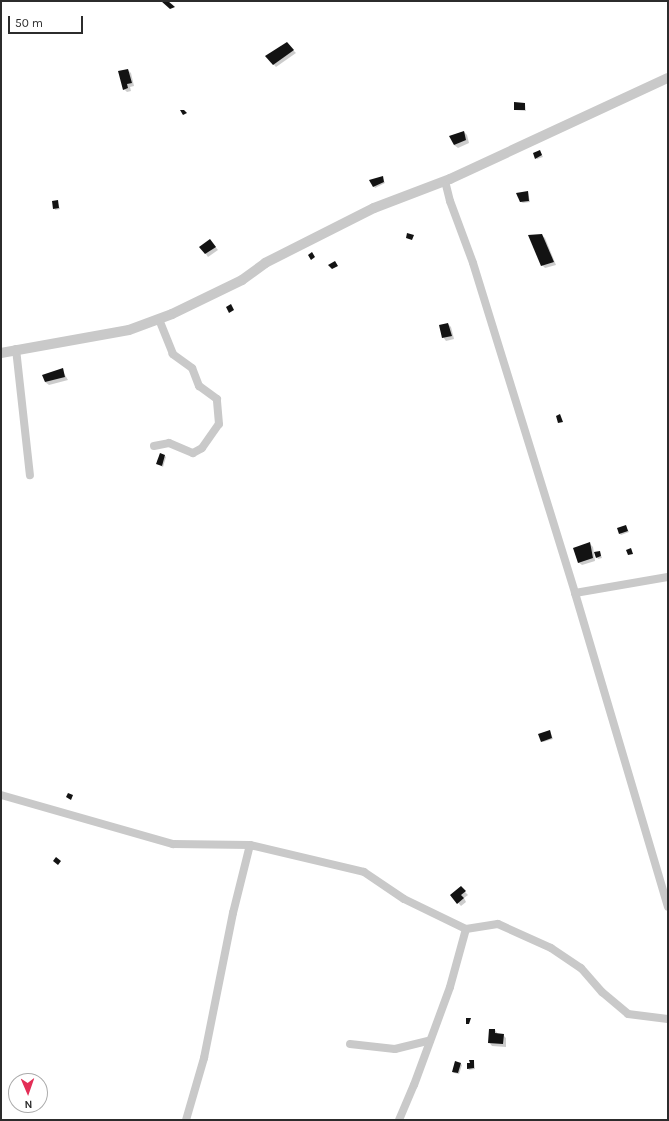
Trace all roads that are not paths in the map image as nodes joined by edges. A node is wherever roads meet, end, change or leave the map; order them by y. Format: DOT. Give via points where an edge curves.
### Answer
graph roads {
  1 [pos="668,78"];
  2 [pos="445,181"];
  3 [pos="159,319"];
  4 [pos="16,349"];
  5 [pos="1,353"];
  6 [pos="154,446"];
  7 [pos="30,475"];
  8 [pos="668,577"];
  9 [pos="575,594"];
  10 [pos="1,795"];
  11 [pos="250,845"];
  12 [pos="668,906"];
  13 [pos="466,929"];
  14 [pos="668,1019"];
  15 [pos="430,1040"];
  16 [pos="350,1044"];
  17 [pos="186,1120"];
  18 [pos="399,1120"];
  1 -- 2 [label="street"];
  2 -- 3 [label="street" via="374,208 265,263 242,280"];
  2 -- 9 [label="street" via="473,263"];
  3 -- 4 [label="street" via="130,330"];
  3 -- 6 [label="street" via="173,354 192,368 199,386 217,399 219,424 202,448 193,453 169,443"];
  4 -- 5 [label="street"];
  4 -- 7 [label="street"];
  8 -- 9 [label="street"];
  9 -- 12 [label="street"];
  10 -- 11 [label="street" via="173,844"];
  11 -- 13 [label="street" via="364,872 404,899"];
  11 -- 17 [label="street" via="233,913 204,1058"];
  13 -- 14 [label="street" via="498,924 551,948 581,968 602,992 628,1014"];
  13 -- 15 [label="street" via="450,987"];
  15 -- 16 [label="street" via="395,1049"];
  15 -- 18 [label="street"];
}
